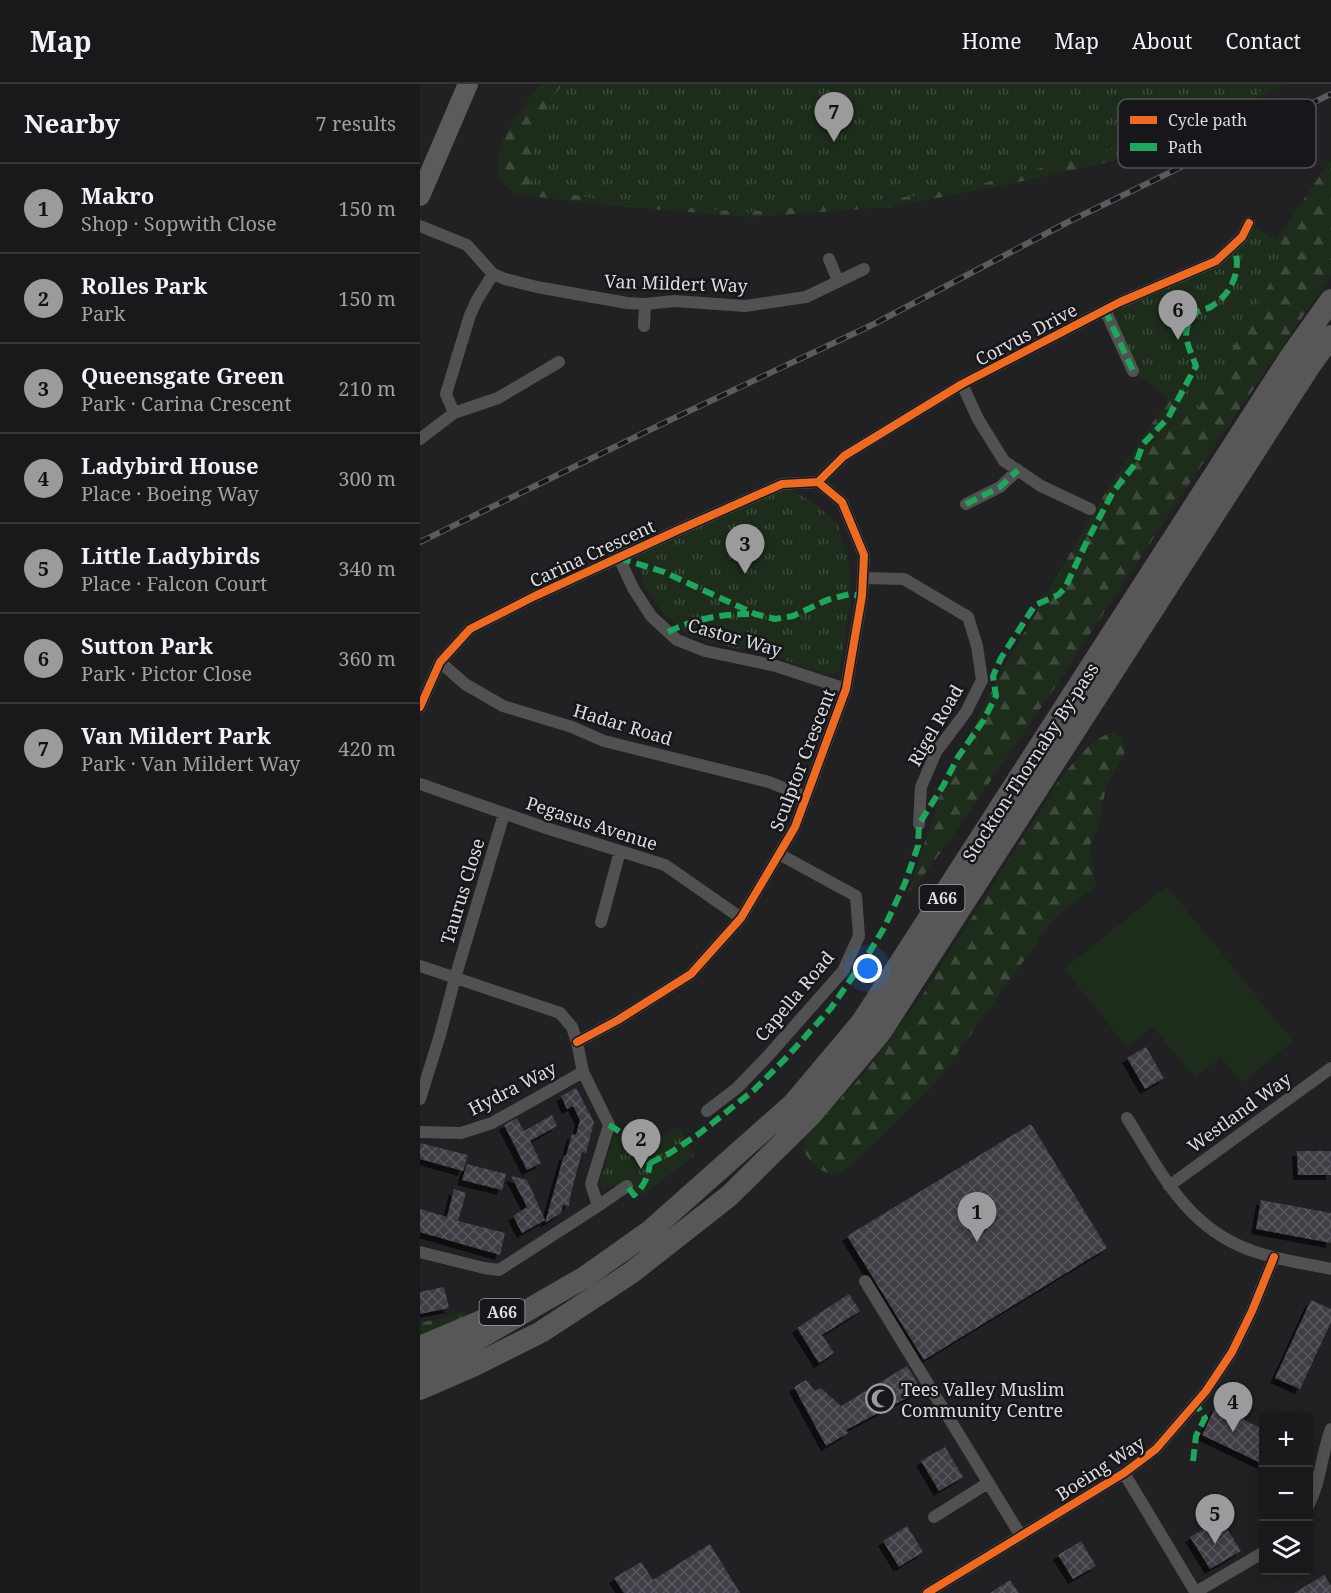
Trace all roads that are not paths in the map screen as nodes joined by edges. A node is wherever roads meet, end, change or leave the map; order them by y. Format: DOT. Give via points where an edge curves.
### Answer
graph roads {
  1 [pos="468,84"];
  2 [pos="420,196"];
  3 [pos="1249,223"];
  4 [pos="420,226"];
  5 [pos="829,259"];
  6 [pos="864,269"];
  7 [pos="493,274"];
  8 [pos="838,281"];
  9 [pos="1331,300"];
  10 [pos="645,304"];
  11 [pos="1105,310"];
  12 [pos="644,326"];
  13 [pos="1331,336"];
  14 [pos="559,362"];
  15 [pos="1133,371"];
  16 [pos="962,384"];
  17 [pos="454,413"];
  18 [pos="420,439"];
  19 [pos="1018,470"];
  20 [pos="818,482"];
  21 [pos="966,504"];
  22 [pos="1090,509"];
  23 [pos="620,558"];
  24 [pos="863,578"];
  25 [pos="440,662"];
  26 [pos="846,689"];
  27 [pos="420,707"];
  28 [pos="420,784"];
  29 [pos="807,797"];
  30 [pos="504,814"];
  31 [pos="919,824"];
  32 [pos="620,851"];
  33 [pos="779,854"];
  34 [pos="741,918"];
  35 [pos="600,922"];
  36 [pos="420,966"];
  37 [pos="455,978"];
  38 [pos="577,1042"];
  39 [pos="1331,1068"];
  40 [pos="583,1072"];
  41 [pos="420,1099"];
  42 [pos="707,1111"];
  43 [pos="1127,1118"];
  44 [pos="420,1132"];
  45 [pos="627,1186"];
  46 [pos="1169,1186"];
  47 [pos="598,1206"];
  48 [pos="420,1252"];
  49 [pos="1274,1257"];
  50 [pos="1331,1269"];
  51 [pos="585,1277"];
  52 [pos="865,1281"];
  53 [pos="541,1332"];
  54 [pos="420,1347"];
  55 [pos="420,1367"];
  56 [pos="420,1389"];
  57 [pos="420,1401"];
  58 [pos="1331,1429"];
  59 [pos="1124,1473"];
  60 [pos="988,1483"];
  61 [pos="1313,1495"];
  62 [pos="934,1516"];
  63 [pos="1021,1536"];
  64 [pos="1259,1554"];
  65 [pos="927,1593"];
  66 [pos="1196,1593"];
  1 -- 2 [label="main road"];
  3 -- 11 [label="street, Corvus Drive" via="1242,237 1216,261"];
  4 -- 7 [label="street" via="467,245"];
  5 -- 8 [label="street"];
  6 -- 8 [label="street, Van Mildert Way"];
  7 -- 10 [label="street, Van Mildert Way" via="537,287"];
  7 -- 17 [label="street" via="470,315 446,393"];
  8 -- 10 [label="street, Van Mildert Way" via="806,297 745,306 675,301"];
  9 -- 51 [label="highway, Stockton-Thornaby By-pass / A66" via="1289,359 862,1022 793,1104 650,1231"];
  10 -- 12 [label="street"];
  11 -- 15 [label="street"];
  11 -- 16 [label="street, Corvus Drive"];
  13 -- 53 [label="highway, Stockton-Thornaby By-pass / A66" via="880,1033 811,1115 729,1196 631,1273"];
  14 -- 17 [label="street" via="498,398"];
  16 -- 19 [label="street" via="1004,460"];
  16 -- 20 [label="street, Corvus Drive" via="844,456"];
  17 -- 18 [label="street"];
  19 -- 21 [label="street" via="1000,487"];
  19 -- 22 [label="street" via="1041,486"];
  20 -- 23 [label="street, Carina Crescent" via="782,484"];
  20 -- 24 [label="street, Sculptor Crescent" via="842,502 864,555"];
  23 -- 25 [label="street, Carina Crescent" via="470,629"];
  23 -- 26 [label="street, Castor Way" via="651,615 677,640"];
  24 -- 26 [label="street, Sculptor Crescent"];
  24 -- 31 [label="street, Rigel Road" via="904,579 968,617 977,646 982,680 966,712 936,752 921,787"];
  25 -- 27 [label="street, Carina Crescent"];
  25 -- 29 [label="street, Hadar Road" via="465,684 503,706 572,726 604,741 769,782"];
  26 -- 29 [label="street, Sculptor Crescent"];
  28 -- 30 [label="street, Pegasus Avenue"];
  29 -- 33 [label="street, Sculptor Crescent"];
  30 -- 32 [label="street, Pegasus Avenue"];
  30 -- 37 [label="street, Taurus Close"];
  32 -- 34 [label="street, Pegasus Avenue" via="665,866"];
  32 -- 35 [label="street"];
  33 -- 34 [label="street, Sculptor Crescent"];
  33 -- 42 [label="street, Capella Road" via="856,896 859,936 843,971 737,1088"];
  34 -- 38 [label="street, Sculptor Crescent" via="691,974"];
  36 -- 37 [label="street"];
  37 -- 38 [label="street" via="560,1013 572,1027"];
  37 -- 41 [label="street, Taurus Close"];
  38 -- 40 [label="street"];
  39 -- 46 [label="street, Westland Way"];
  40 -- 44 [label="street, Hydra Way" via="492,1123 461,1132"];
  40 -- 47 [label="street" via="609,1125 591,1184"];
  43 -- 46 [label="street"];
  45 -- 47 [label="street"];
  46 -- 49 [label="street" via="1203,1225 1250,1251"];
  47 -- 48 [label="street" via="499,1270"];
  49 -- 50 [label="street"];
  49 -- 59 [label="street, Boeing Way" via="1237,1342 1206,1391 1156,1449"];
  51 -- 54 [label="highway, A66"];
  51 -- 55 [label="highway, Stockton-Thornaby By-pass / A66" via="462,1348"];
  52 -- 60 [label="street"];
  53 -- 56 [label="highway, Stockton-Thornaby By-pass / A66"];
  53 -- 57 [label="highway, A66" via="490,1371"];
  58 -- 61 [label="street"];
  59 -- 63 [label="street, Boeing Way"];
  59 -- 66 [label="street"];
  60 -- 62 [label="street"];
  60 -- 63 [label="street"];
  63 -- 65 [label="street, Boeing Way"];
  64 -- 66 [label="street"];
}
